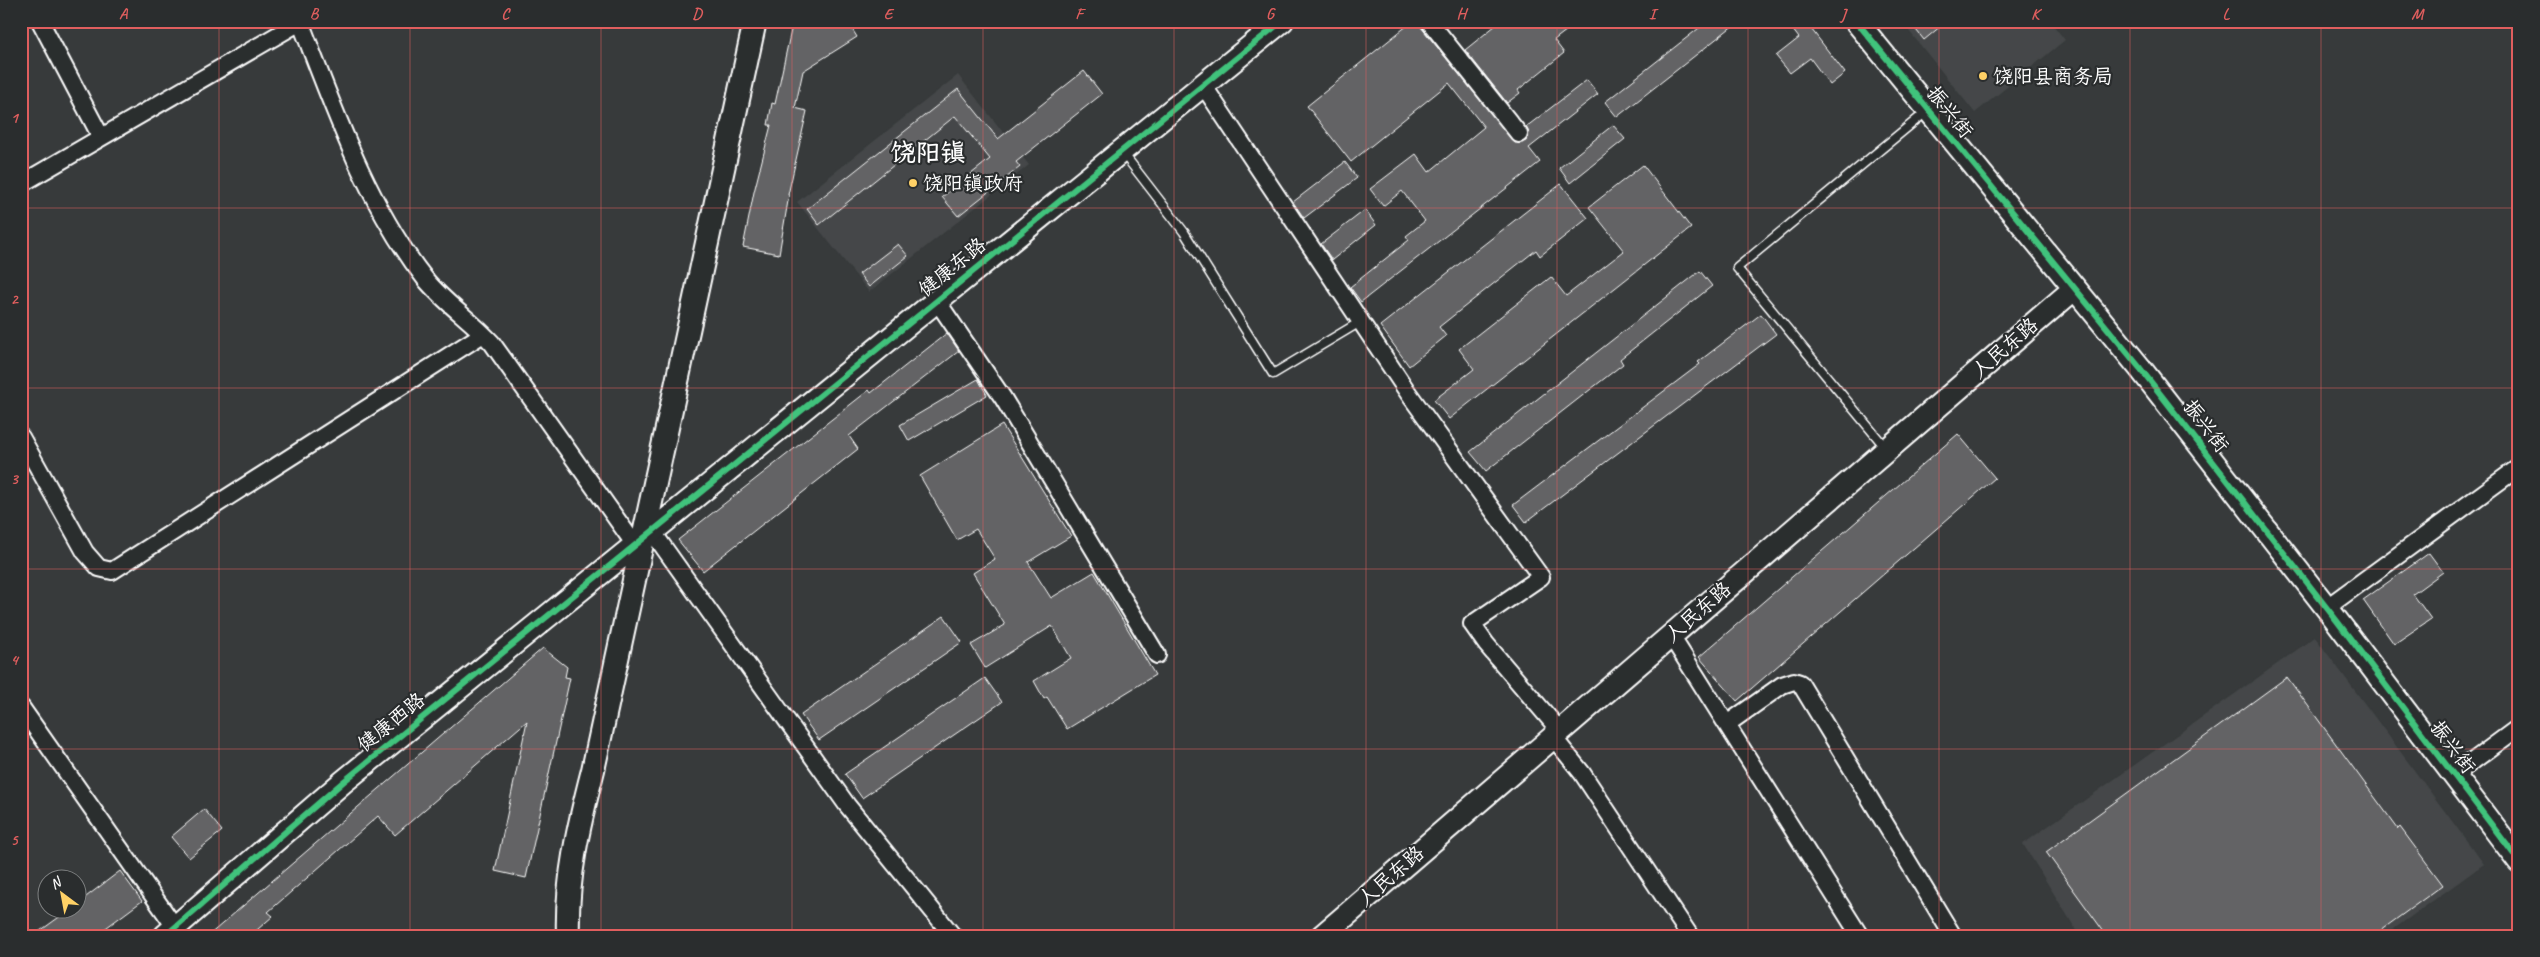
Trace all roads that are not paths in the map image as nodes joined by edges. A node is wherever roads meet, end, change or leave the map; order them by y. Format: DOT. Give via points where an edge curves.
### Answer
graph roads {
  1 [pos="40,21"];
  2 [pos="754,21"];
  3 [pos="1282,21"];
  4 [pos="1429,21"];
  5 [pos="1856,21"];
  6 [pos="300,22"];
  7 [pos="1203,85"];
  8 [pos="1928,110"];
  9 [pos="1519,134"];
  10 [pos="101,137"];
  11 [pos="1122,152"];
  12 [pos="21,184"];
  13 [pos="2074,289"];
  14 [pos="937,301"];
  15 [pos="1360,322"];
  16 [pos="483,334"];
  17 [pos="21,437"];
  18 [pos="1888,450"];
  19 [pos="2519,468"];
  20 [pos="643,538"];
  21 [pos="2326,608"];
  22 [pos="1671,636"];
  23 [pos="1157,655"];
  24 [pos="21,707"];
  25 [pos="1727,724"];
  26 [pos="2519,728"];
  27 [pos="1557,734"];
  28 [pos="2454,775"];
  29 [pos="2519,861"];
  30 [pos="170,932"];
  31 [pos="568,936"];
  32 [pos="953,936"];
  33 [pos="1322,936"];
  34 [pos="1690,936"];
  35 [pos="1860,936"];
  36 [pos="1954,936"];
  1 -- 10 [label="street"];
  2 -- 20 [label="street"];
  3 -- 7 [label="street, 健康东路"];
  4 -- 9 [label="street"];
  5 -- 8 [label="street, 振兴街"];
  6 -- 10 [label="street"];
  6 -- 16 [label="street" via="349,148 403,249 448,305"];
  7 -- 11 [label="street, 健康东路"];
  7 -- 15 [label="street"];
  8 -- 13 [label="street, 振兴街"];
  8 -- 18 [label="lane" via="1737,268"];
  10 -- 12 [label="street"];
  11 -- 14 [label="street, 健康东路"];
  11 -- 15 [label="lane" via="1184,232 1273,374"];
  13 -- 18 [label="street, 人民东路"];
  13 -- 21 [label="street, 振兴街" via="2140,368"];
  14 -- 20 [label="street, 健康东路"];
  14 -- 23 [label="street" via="1003,398"];
  15 -- 27 [label="street" via="1541,577 1472,624"];
  16 -- 17 [label="street" via="112,571 99,568 85,552"];
  16 -- 20 [label="street"];
  18 -- 22 [label="street, 人民东路"];
  19 -- 21 [label="street"];
  20 -- 30 [label="street, 健康西路" via="342,782"];
  20 -- 31 [label="street" via="577,833 571,871"];
  20 -- 32 [label="street"];
  21 -- 28 [label="street, 振兴街"];
  22 -- 25 [label="street"];
  22 -- 27 [label="street, 人民东路"];
  24 -- 30 [label="street"];
  25 -- 35 [label="street"];
  25 -- 36 [label="street" via="1782,686 1794,681 1800,683"];
  26 -- 28 [label="street"];
  27 -- 33 [label="street, 人民东路"];
  27 -- 34 [label="street"];
  28 -- 29 [label="street, 振兴街"];
}
